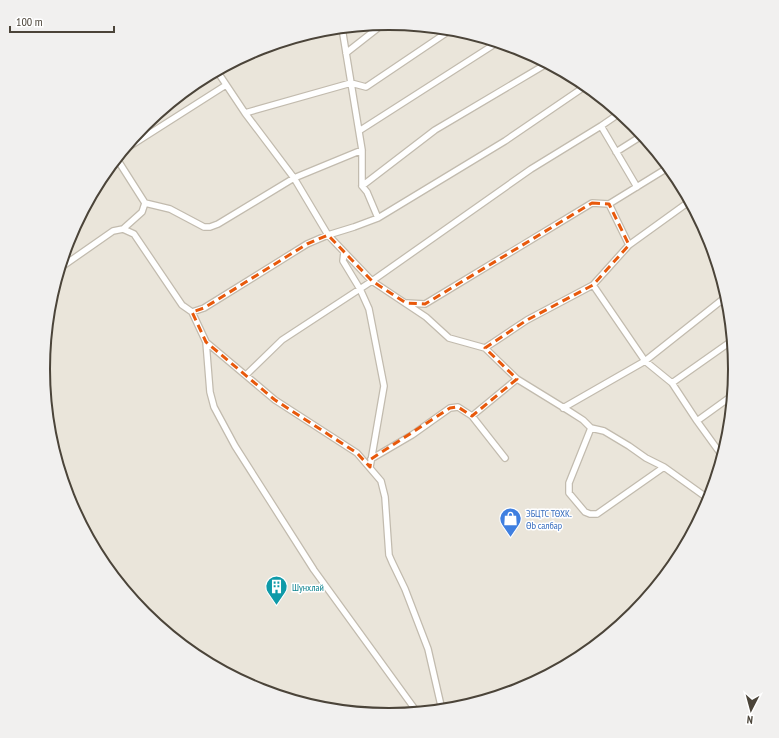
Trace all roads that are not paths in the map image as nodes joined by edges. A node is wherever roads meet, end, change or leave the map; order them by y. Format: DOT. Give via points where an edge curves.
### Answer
graph roads {
  1 [pos="374,31"];
  2 [pos="343,33"];
  3 [pos="444,35"];
  4 [pos="491,46"];
  5 [pos="346,53"];
  6 [pos="542,67"];
  7 [pos="220,75"];
  8 [pos="351,83"];
  9 [pos="226,85"];
  10 [pos="581,89"];
  11 [pos="245,112"];
  12 [pos="615,116"];
  13 [pos="601,126"];
  14 [pos="359,130"];
  15 [pos="638,138"];
  16 [pos="140,140"];
  17 [pos="362,150"];
  18 [pos="616,152"];
  19 [pos="120,164"];
  20 [pos="663,170"];
  21 [pos="294,178"];
  22 [pos="362,186"];
  23 [pos="637,186"];
  24 [pos="146,203"];
  25 [pos="609,204"];
  26 [pos="685,204"];
  27 [pos="378,218"];
  28 [pos="123,228"];
  29 [pos="328,235"];
  30 [pos="629,245"];
  31 [pos="344,252"];
  32 [pos="67,263"];
  33 [pos="372,281"];
  34 [pos="593,285"];
  35 [pos="360,289"];
  36 [pos="721,300"];
  37 [pos="406,303"];
  38 [pos="192,312"];
  39 [pos="206,342"];
  40 [pos="728,344"];
  41 [pos="485,348"];
  42 [pos="645,361"];
  43 [pos="246,375"];
  44 [pos="517,379"];
  45 [pos="672,383"];
  46 [pos="727,399"];
  47 [pos="563,408"];
  48 [pos="472,416"];
  49 [pos="697,421"];
  50 [pos="591,428"];
  51 [pos="718,451"];
  52 [pos="505,458"];
  53 [pos="371,459"];
  54 [pos="370,467"];
  55 [pos="664,467"];
  56 [pos="704,496"];
  57 [pos="441,704"];
  58 [pos="413,707"];
  1 -- 5 [label="street"];
  2 -- 5 [label="street"];
  3 -- 8 [label="street" via="366,87"];
  4 -- 14 [label="street"];
  5 -- 8 [label="street"];
  6 -- 22 [label="street" via="435,130"];
  7 -- 9 [label="street"];
  8 -- 11 [label="street"];
  8 -- 14 [label="street"];
  9 -- 11 [label="street"];
  9 -- 16 [label="street"];
  10 -- 27 [label="street" via="505,141"];
  11 -- 21 [label="street"];
  12 -- 13 [label="street"];
  13 -- 18 [label="street"];
  13 -- 33 [label="street" via="531,169"];
  14 -- 17 [label="street"];
  15 -- 18 [label="street"];
  17 -- 21 [label="street"];
  17 -- 22 [label="street"];
  18 -- 23 [label="street"];
  19 -- 24 [label="street"];
  20 -- 23 [label="street"];
  21 -- 24 [label="street" via="210,227 204,227 170,209"];
  21 -- 29 [label="street"];
  22 -- 27 [label="street"];
  23 -- 25 [label="street"];
  24 -- 28 [label="street" via="142,212"];
  25 -- 30 [label="street"];
  25 -- 37 [label="street" via="592,203 425,304"];
  26 -- 30 [label="street"];
  27 -- 29 [label="street"];
  28 -- 32 [label="street" via="113,231"];
  28 -- 38 [label="street" via="134,234 182,305"];
  29 -- 31 [label="street"];
  29 -- 38 [label="street" via="307,244 204,308"];
  30 -- 34 [label="street"];
  31 -- 33 [label="street"];
  31 -- 35 [label="street" via="343,261"];
  33 -- 35 [label="street"];
  33 -- 37 [label="street"];
  34 -- 41 [label="street" via="527,320"];
  34 -- 42 [label="street"];
  35 -- 43 [label="street" via="282,340"];
  35 -- 53 [label="street" via="369,309 384,386"];
  36 -- 42 [label="street"];
  37 -- 41 [label="street" via="449,338"];
  38 -- 39 [label="street"];
  39 -- 43 [label="street"];
  39 -- 58 [label="street" via="210,392 214,407 235,446 314,570"];
  40 -- 45 [label="street"];
  41 -- 44 [label="street"];
  42 -- 45 [label="street"];
  42 -- 47 [label="street"];
  43 -- 54 [label="street" via="274,400 357,453"];
  44 -- 47 [label="street"];
  44 -- 48 [label="street"];
  45 -- 49 [label="street"];
  46 -- 49 [label="street"];
  47 -- 50 [label="street"];
  48 -- 52 [label="street"];
  48 -- 53 [label="street" via="458,407 450,408 412,435"];
  49 -- 51 [label="street"];
  50 -- 55 [label="street" via="604,431"];
  50 -- 55 [label="street" via="568,488 569,493 585,512 597,514"];
  53 -- 54 [label="street"];
  54 -- 57 [label="street" via="381,481 385,497 390,555 428,649"];
  55 -- 56 [label="street"];
}
